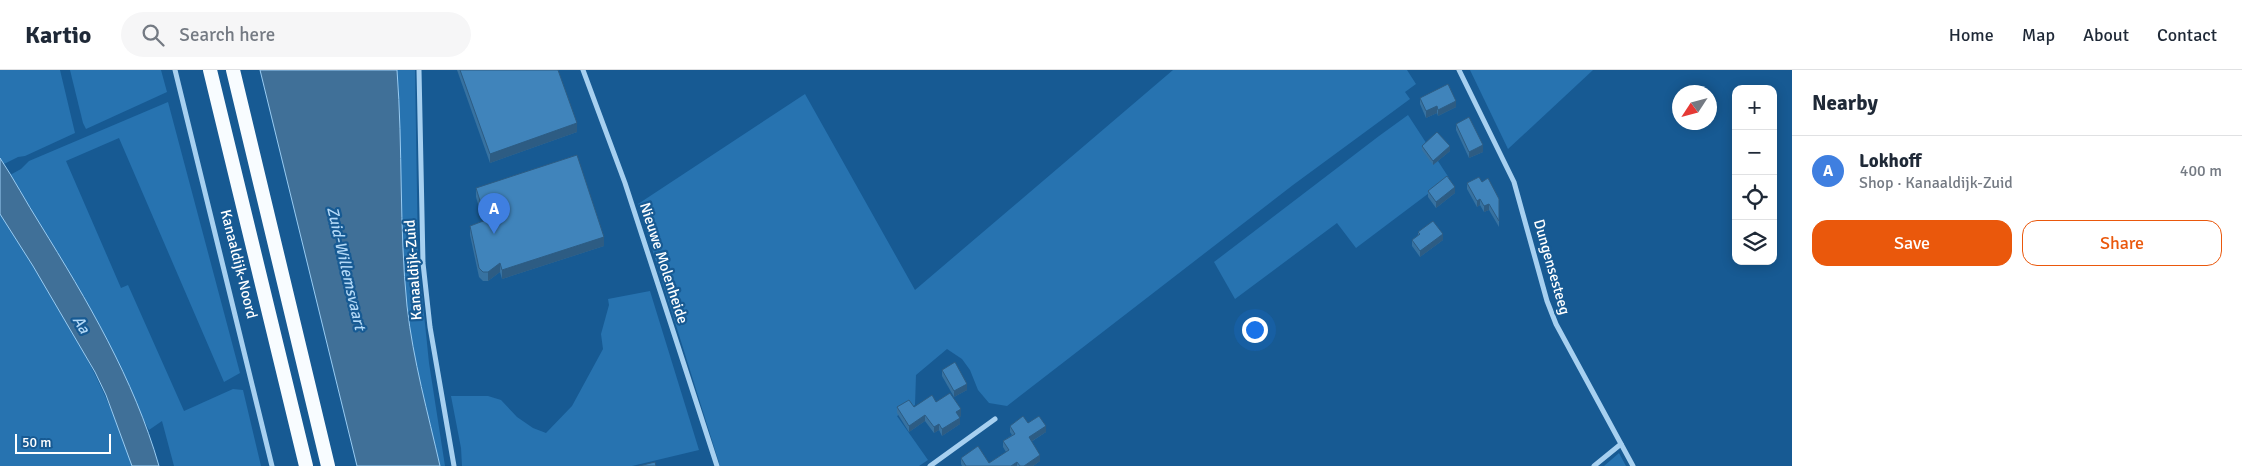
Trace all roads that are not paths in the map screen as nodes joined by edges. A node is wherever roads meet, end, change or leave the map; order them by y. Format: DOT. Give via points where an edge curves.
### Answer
graph roads {
  1 [pos="175,70"];
  2 [pos="210,70"];
  3 [pos="233,70"];
  4 [pos="419,70"];
  5 [pos="583,70"];
  6 [pos="1459,70"];
  7 [pos="996,419"];
  8 [pos="1621,444"];
  9 [pos="272,466"];
  10 [pos="306,466"];
  11 [pos="328,466"];
  12 [pos="454,466"];
  13 [pos="717,466"];
  14 [pos="930,466"];
  15 [pos="1594,466"];
  16 [pos="1633,466"];
  1 -- 9 [label="street, Kanaaldijk-Noord"];
  2 -- 10 [label="highway, Kanaaldijk-Noord"];
  3 -- 11 [label="highway"];
  4 -- 12 [label="street, Kanaaldijk-Zuid" via="423,262 435,364"];
  5 -- 13 [label="street, Nieuwe Molenheide" via="624,183"];
  6 -- 8 [label="street, Dungensesteeg" via="1514,182 1556,324"];
  7 -- 14 [label="street"];
  8 -- 15 [label="street"];
  8 -- 16 [label="street, Dungensesteeg"];
}
